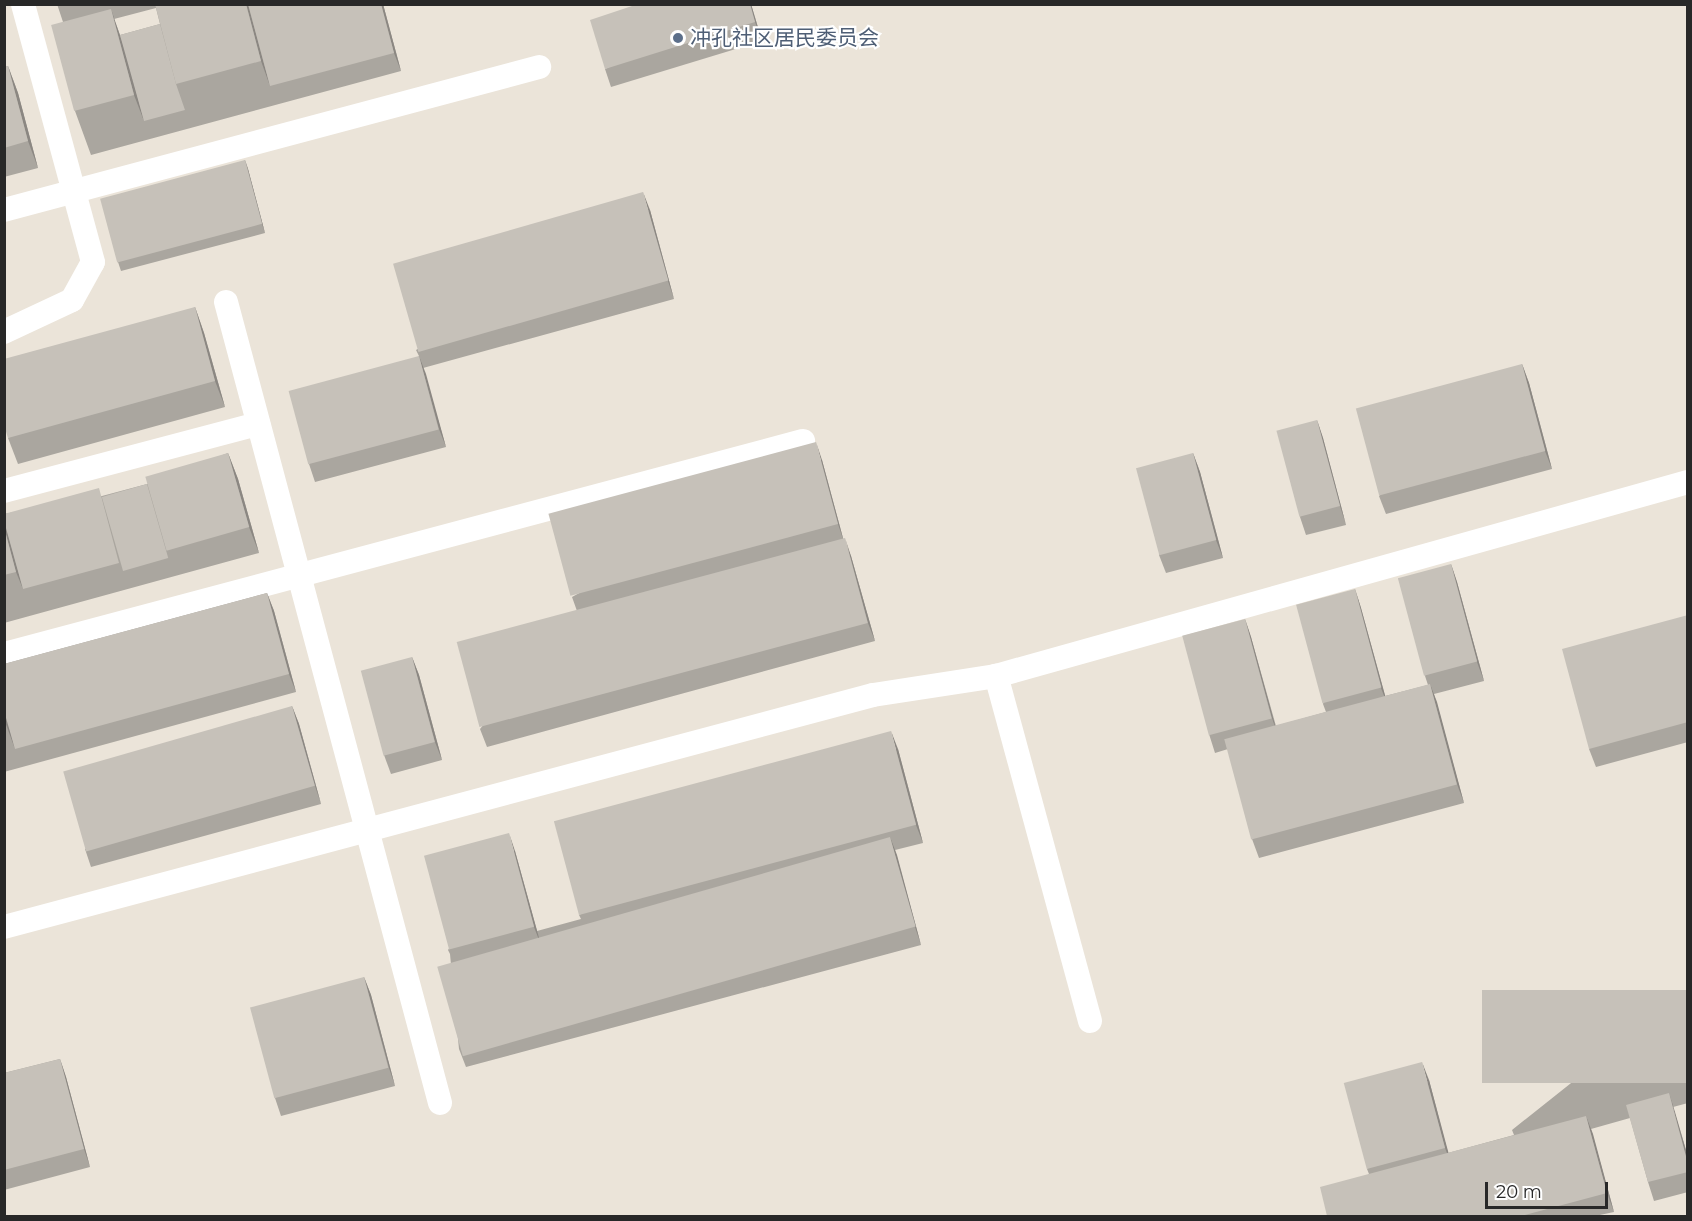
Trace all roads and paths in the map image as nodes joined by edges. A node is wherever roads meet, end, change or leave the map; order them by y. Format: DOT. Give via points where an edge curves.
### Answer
graph roads {
  1 [pos="23,4"];
  2 [pos="539,67"];
  3 [pos="73,191"];
  4 [pos="4,210"];
  5 [pos="225,302"];
  6 [pos="4,332"];
  7 [pos="258,424"];
  8 [pos="803,441"];
  9 [pos="1688,482"];
  10 [pos="4,491"];
  11 [pos="299,576"];
  12 [pos="4,654"];
  13 [pos="996,676"];
  14 [pos="367,830"];
  15 [pos="4,927"];
  16 [pos="1090,1021"];
  17 [pos="440,1103"];
  1 -- 3 [label="lane"];
  2 -- 3 [label="lane"];
  3 -- 4 [label="lane"];
  3 -- 6 [label="lane" via="93,262 72,300"];
  5 -- 7 [label="lane"];
  7 -- 10 [label="lane"];
  7 -- 11 [label="lane"];
  8 -- 11 [label="lane"];
  9 -- 13 [label="lane"];
  11 -- 12 [label="lane"];
  11 -- 14 [label="lane"];
  13 -- 14 [label="lane" via="873,695"];
  13 -- 16 [label="lane"];
  14 -- 15 [label="lane"];
  14 -- 17 [label="lane"];
}
